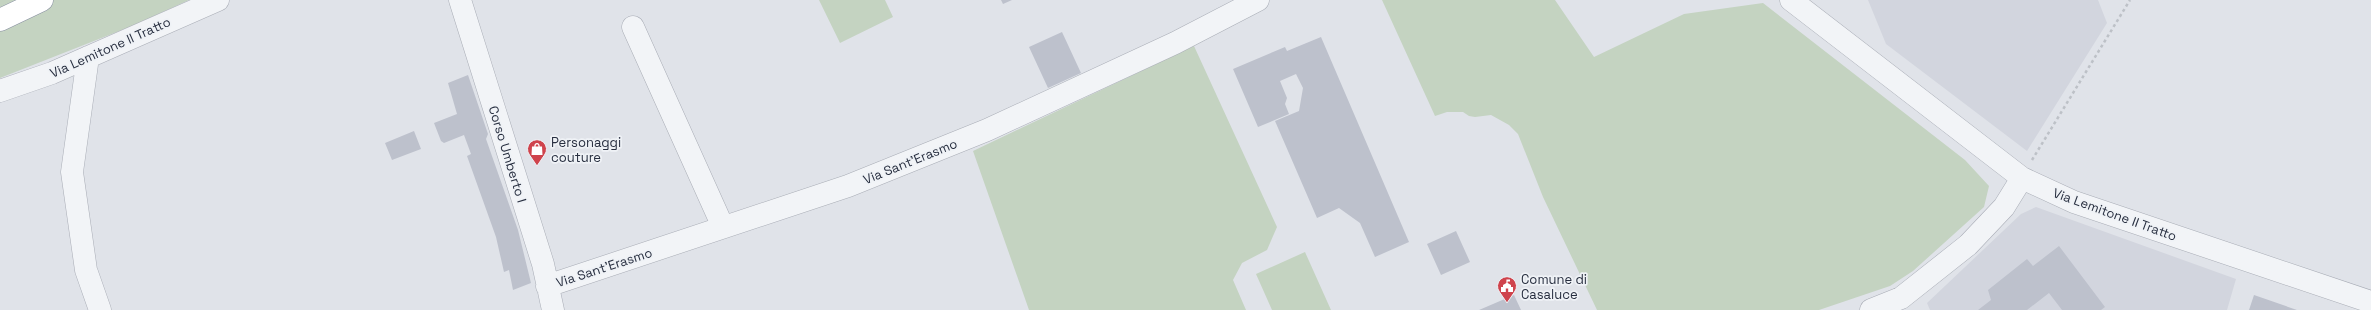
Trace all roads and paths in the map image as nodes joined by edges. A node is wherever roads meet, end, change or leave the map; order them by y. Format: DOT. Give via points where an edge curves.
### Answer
graph roads {
  1 [pos="42,0"];
  2 [pos="218,0"];
  3 [pos="460,0"];
  4 [pos="1258,0"];
  5 [pos="1791,0"];
  6 [pos="2130,0"];
  7 [pos="0,20"];
  8 [pos="633,27"];
  9 [pos="88,58"];
  10 [pos="0,91"];
  11 [pos="2022,178"];
  12 [pos="723,227"];
  13 [pos="547,286"];
  14 [pos="2371,302"];
  15 [pos="100,310"];
  16 [pos="553,310"];
  17 [pos="1872,310"];
  1 -- 7 [label="highway"];
  2 -- 9 [label="street, Via Lemitone II Tratto"];
  3 -- 13 [label="street, Corso Umberto I"];
  4 -- 12 [label="street, Via Sant'Erasmo" via="1175,43 987,130 848,186"];
  5 -- 11 [label="street, Via Lemitone II Tratto"];
  6 -- 11 [label="path"];
  8 -- 12 [label="street"];
  9 -- 10 [label="street, Via Lemitone II Tratto"];
  9 -- 15 [label="street" via="72,172 86,270"];
  11 -- 14 [label="street, Via Lemitone II Tratto" via="2074,202"];
  11 -- 17 [label="street" via="2004,207 1968,244 1901,298"];
  12 -- 13 [label="street, Via Sant'Erasmo"];
  13 -- 16 [label="street, Corso Umberto I"];
}
